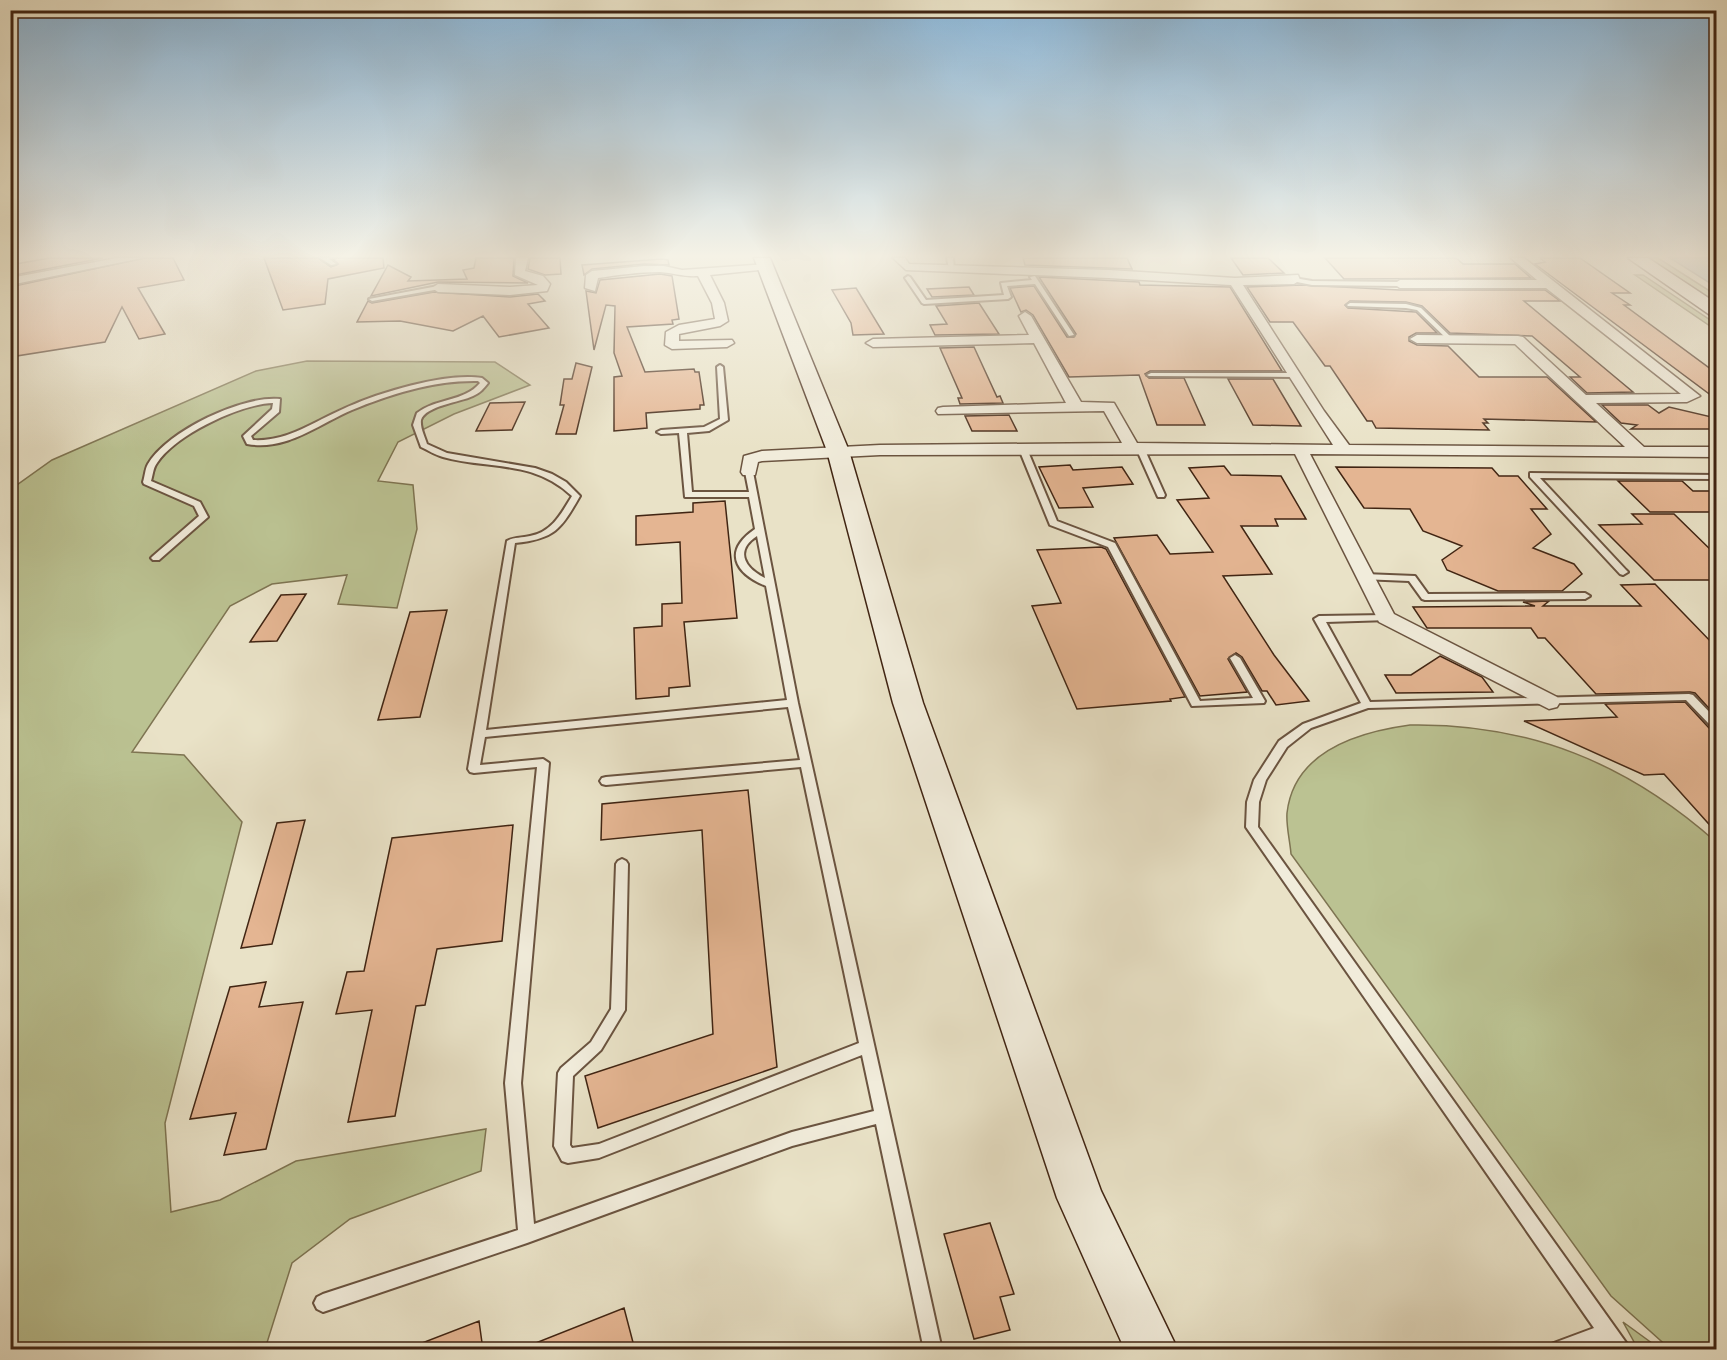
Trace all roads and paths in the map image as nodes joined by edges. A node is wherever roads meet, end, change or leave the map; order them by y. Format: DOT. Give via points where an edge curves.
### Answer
graph roads {
  1 [pos="720,321"];
  2 [pos="787,321"];
  3 [pos="1027,321"];
  4 [pos="1063,321"];
  5 [pos="1260,321"];
  6 [pos="1432,321"];
  7 [pos="1597,321"];
  8 [pos="1071,334"];
  9 [pos="1038,339"];
  10 [pos="1417,339"];
  11 [pos="1450,339"];
  12 [pos="873,343"];
  13 [pos="726,344"];
  14 [pos="720,367"];
  15 [pos="1151,375"];
  16 [pos="1293,375"];
  17 [pos="1584,399"];
  18 [pos="1076,407"];
  19 [pos="943,411"];
  20 [pos="683,430"];
  21 [pos="661,432"];
  22 [pos="1136,448"];
  23 [pos="1023,449"];
  24 [pos="1300,449"];
  25 [pos="1345,450"];
  26 [pos="838,452"];
  27 [pos="1640,452"];
  28 [pos="1716,452"];
  29 [pos="749,472"];
  30 [pos="1716,477"];
  31 [pos="752,494"];
  32 [pos="1161,495"];
  33 [pos="759,530"];
  34 [pos="156,558"];
  35 [pos="1623,572"];
  36 [pos="1364,577"];
  37 [pos="770,584"];
  38 [pos="1585,596"];
  39 [pos="1386,618"];
  40 [pos="1235,658"];
  41 [pos="1549,702"];
  42 [pos="793,703"];
  43 [pos="1367,705"];
  44 [pos="1716,725"];
  45 [pos="482,734"];
  46 [pos="806,763"];
  47 [pos="606,781"];
  48 [pos="622,864"];
  49 [pos="866,1047"];
  50 [pos="881,1116"];
  51 [pos="526,1235"];
  52 [pos="323,1303"];
  53 [pos="1607,1332"];
  54 [pos="1142,1347"];
  55 [pos="933,1350"];
  56 [pos="1557,1350"];
  57 [pos="1621,1350"];
  1 -- 13 [label="street" via="678,328 673,332 672,345"];
  2 -- 26 [label="main road"];
  3 -- 9 [label="street"];
  4 -- 8 [label="lane"];
  5 -- 16 [label="street"];
  6 -- 11 [label="lane"];
  7 -- 17 [label="street" via="1693,396"];
  9 -- 12 [label="street"];
  9 -- 18 [label="street"];
  10 -- 11 [label="street"];
  11 -- 17 [label="street" via="1518,340"];
  14 -- 20 [label="lane" via="724,420 706,429"];
  15 -- 16 [label="lane"];
  16 -- 25 [label="street"];
  17 -- 27 [label="street"];
  18 -- 19 [label="street"];
  18 -- 22 [label="street" via="1109,406"];
  20 -- 21 [label="lane"];
  20 -- 31 [label="lane" via="688,495"];
  22 -- 23 [label="street"];
  22 -- 24 [label="street"];
  22 -- 32 [label="lane"];
  23 -- 26 [label="street"];
  23 -- 40 [label="lane" via="1053,523 1112,545 1196,704 1260,701"];
  24 -- 25 [label="street"];
  24 -- 36 [label="street"];
  25 -- 27 [label="street"];
  26 -- 29 [label="street" via="762,456 750,459"];
  26 -- 54 [label="main road" via="908,704 1080,1198"];
  27 -- 28 [label="street"];
  29 -- 31 [label="lane"];
  30 -- 35 [label="lane" via="1533,475"];
  31 -- 33 [label="lane"];
  33 -- 37 [label="lane"];
  33 -- 37 [label="lane" via="749,535 740,549 739,561 748,574"];
  34 -- 45 [label="lane" via="204,518 197,504 147,482 151,465 185,433 267,399 278,401 276,410 247,436 250,442 282,440 357,406 447,381 480,379 484,383 471,395 428,408 419,416 417,424 424,445 444,455 534,470 566,484 576,496 557,528 538,539 511,541"];
  36 -- 38 [label="lane" via="1412,578 1425,597"];
  36 -- 39 [label="street"];
  37 -- 42 [label="lane"];
  39 -- 41 [label="street"];
  39 -- 43 [label="lane" via="1319,619"];
  41 -- 43 [label="lane"];
  41 -- 44 [label="lane" via="1689,697"];
  42 -- 45 [label="lane"];
  42 -- 46 [label="lane"];
  43 -- 53 [label="lane" via="1306,726 1283,744 1260,780 1252,802 1252,827"];
  45 -- 51 [label="lane" via="474,769 543,763 513,1083"];
  46 -- 47 [label="lane"];
  46 -- 49 [label="lane"];
  48 -- 49 [label="lane" via="618,1010 596,1046 566,1073 562,1146 568,1156 599,1151"];
  49 -- 50 [label="lane"];
  50 -- 51 [label="lane" via="792,1139"];
  50 -- 55 [label="lane"];
  51 -- 52 [label="lane"];
  53 -- 56 [label="lane"];
  53 -- 57 [label="lane"];
}
